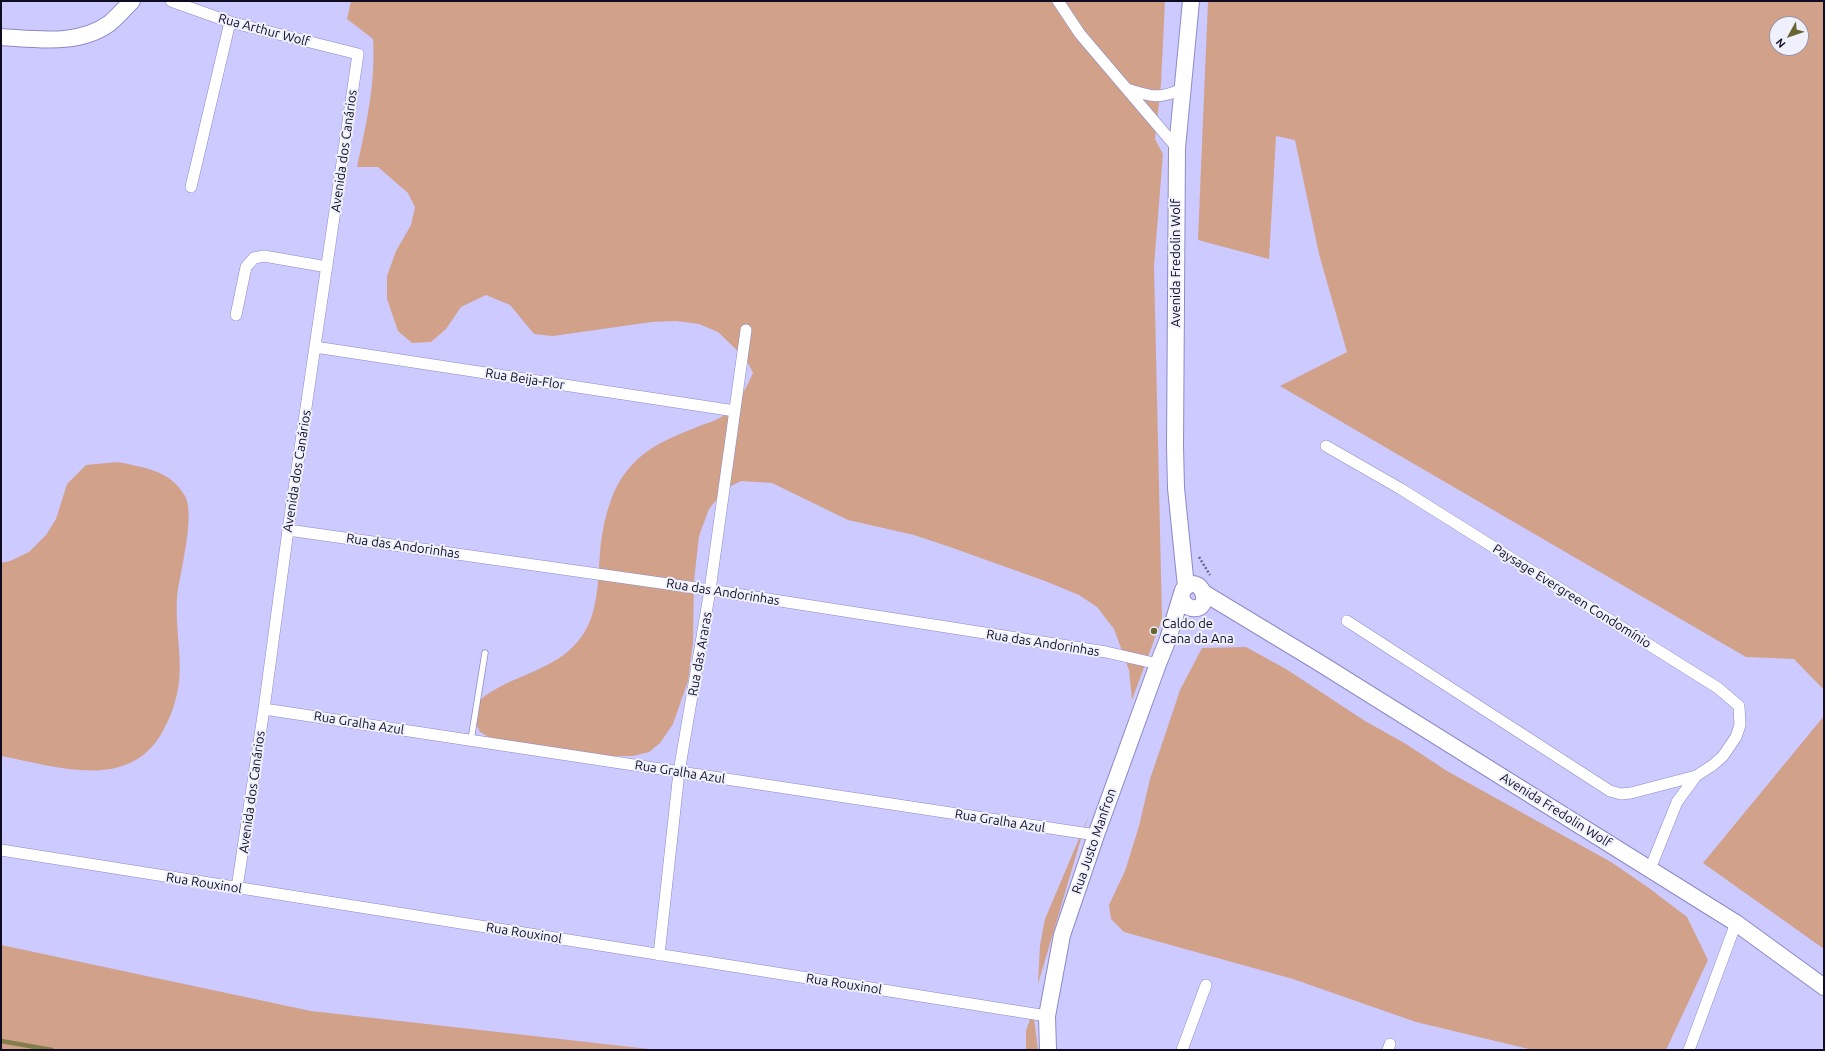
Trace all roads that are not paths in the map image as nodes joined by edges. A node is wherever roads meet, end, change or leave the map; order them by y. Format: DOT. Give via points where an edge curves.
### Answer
graph roads {
  1 [pos="132,1"];
  2 [pos="171,1"];
  3 [pos="1058,1"];
  4 [pos="1191,1"];
  5 [pos="230,22"];
  6 [pos="1,36"];
  7 [pos="358,54"];
  8 [pos="1127,89"];
  9 [pos="1182,89"];
  10 [pos="1177,148"];
  11 [pos="191,187"];
  12 [pos="327,267"];
  13 [pos="236,315"];
  14 [pos="746,330"];
  15 [pos="316,347"];
  16 [pos="735,411"];
  17 [pos="1326,446"];
  18 [pos="288,530"];
  19 [pos="710,590"];
  20 [pos="1197,594"];
  21 [pos="1347,621"];
  22 [pos="485,653"];
  23 [pos="1158,664"];
  24 [pos="264,709"];
  25 [pos="471,740"];
  26 [pos="679,772"];
  27 [pos="1696,776"];
  28 [pos="1096,835"];
  29 [pos="1,850"];
  30 [pos="1650,869"];
  31 [pos="238,888"];
  32 [pos="1736,923"];
  33 [pos="659,954"];
  34 [pos="1206,984"];
  35 [pos="1824,987"];
  36 [pos="1047,1016"];
  37 [pos="1048,1050"];
  38 [pos="1182,1050"];
  39 [pos="1689,1050"];
  1 -- 6 [label="main road" via="109,23 84,35 54,40"];
  2 -- 5 [label="street, Rua Arthur Wolf"];
  3 -- 8 [label="street" via="1080,34"];
  4 -- 9 [label="main road, Avenida Fredolin Wolf"];
  5 -- 7 [label="street, Rua Arthur Wolf"];
  5 -- 11 [label="street"];
  7 -- 12 [label="street, Avenida dos Canários"];
  8 -- 9 [label="street" via="1153,97 1167,96"];
  8 -- 10 [label="street"];
  9 -- 10 [label="main road, Avenida Fredolin Wolf"];
  10 -- 20 [label="main road, Avenida Fredolin Wolf" via="1176,488 1181,526"];
  12 -- 13 [label="street" via="264,256 254,258 246,267"];
  12 -- 15 [label="street, Avenida dos Canários"];
  14 -- 16 [label="street, Rua das Araras"];
  15 -- 16 [label="street, Rua Beija-Flor"];
  15 -- 18 [label="street, Avenida dos Canários"];
  16 -- 19 [label="street, Rua das Araras"];
  17 -- 27 [label="street, Paysage Evergreen Condomínio" via="1408,493 1711,684 1739,706 1740,725 1736,737 1723,756"];
  18 -- 19 [label="street, Rua das Andorinhas"];
  18 -- 24 [label="street, Avenida dos Canários"];
  19 -- 23 [label="street, Rua das Andorinhas" via="1106,652"];
  19 -- 26 [label="street, Rua das Araras"];
  20 -- 23 [label="main road, Rua Justo Manfron" via="1168,639"];
  20 -- 30 [label="main road, Avenida Fredolin Wolf" via="1283,641"];
  21 -- 27 [label="street, Paysage Evergreen Condomínio" via="1610,791 1631,793"];
  22 -- 25 [label="lane"];
  23 -- 28 [label="main road, Rua Justo Manfron"];
  24 -- 25 [label="street, Rua Gralha Azul"];
  24 -- 31 [label="street, Avenida dos Canários"];
  25 -- 26 [label="street, Rua Gralha Azul"];
  26 -- 28 [label="street, Rua Gralha Azul"];
  26 -- 33 [label="street, Rua das Araras"];
  27 -- 30 [label="street, Paysage Evergreen Condomínio" via="1677,802"];
  28 -- 36 [label="main road, Rua Justo Manfron" via="1062,935"];
  29 -- 31 [label="street, Rua Rouxinol"];
  30 -- 32 [label="main road, Avenida Fredolin Wolf"];
  31 -- 33 [label="street, Rua Rouxinol"];
  32 -- 35 [label="main road, Avenida Fredolin Wolf"];
  32 -- 39 [label="street"];
  33 -- 36 [label="street, Rua Rouxinol"];
  34 -- 38 [label="street"];
  36 -- 37 [label="main road, Rua Justo Manfron"];
}
